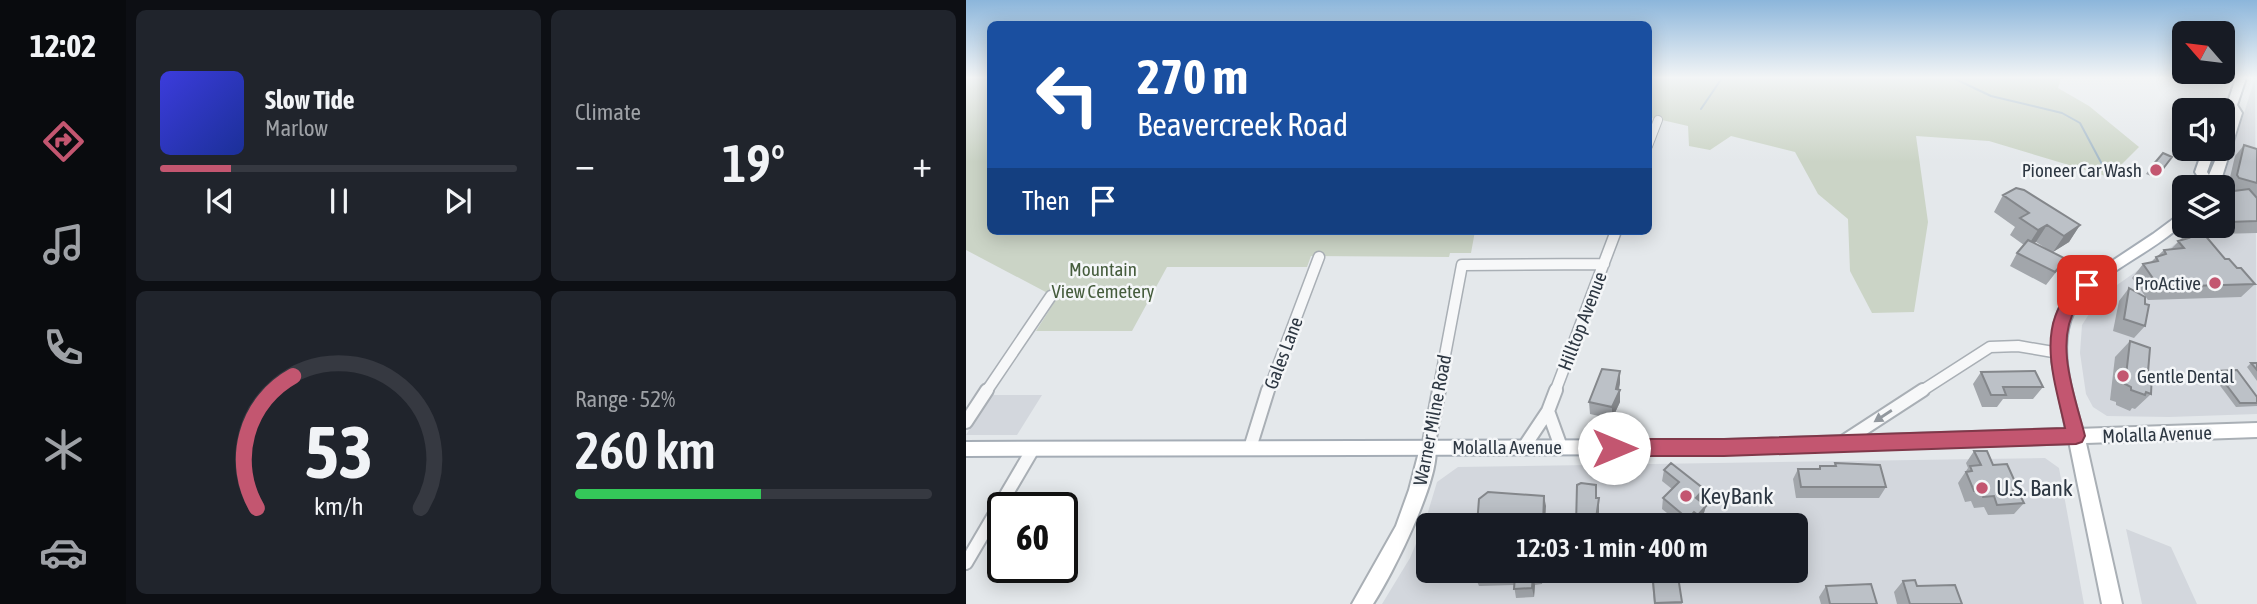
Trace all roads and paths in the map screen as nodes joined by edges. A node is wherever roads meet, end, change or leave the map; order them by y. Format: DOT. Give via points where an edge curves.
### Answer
graph roads {
  1 [pos="1658,120"];
  2 [pos="1652,135"];
  3 [pos="2172,226"];
  4 [pos="1615,235"];
  5 [pos="1319,257"];
  6 [pos="1604,264"];
  7 [pos="1051,296"];
  8 [pos="2059,353"];
  9 [pos="1548,411"];
  10 [pos="966,422"];
  11 [pos="2257,430"];
  12 [pos="2076,436"];
  13 [pos="1841,443"];
  14 [pos="1524,447"];
  15 [pos="1561,447"];
  16 [pos="1250,448"];
  17 [pos="1428,448"];
  18 [pos="966,449"];
  19 [pos="1033,449"];
  20 [pos="966,563"];
  21 [pos="1362,604"];
  22 [pos="2112,604"];
  1 -- 2 [label="street"];
  3 -- 8 [label="main road" via="2080,291 2064,313"];
  4 -- 6 [label="street, Hilltop Avenue"];
  5 -- 16 [label="street, Gales Lane"];
  6 -- 9 [label="street, Hilltop Avenue"];
  6 -- 17 [label="street, Warner Milne Road" via="1462,265"];
  7 -- 10 [label="street"];
  8 -- 12 [label="main road"];
  8 -- 13 [label="street, one-way" via="2018,346 1986,349"];
  9 -- 14 [label="street, Hilltop Avenue"];
  9 -- 15 [label="street"];
  11 -- 12 [label="main road, Molalla Avenue"];
  12 -- 13 [label="main road, Molalla Avenue"];
  12 -- 22 [label="main road"];
  13 -- 15 [label="main road, Molalla Avenue"];
  14 -- 15 [label="main road, Molalla Avenue"];
  14 -- 17 [label="main road, Molalla Avenue"];
  16 -- 17 [label="main road, Molalla Avenue"];
  16 -- 19 [label="main road, Molalla Avenue"];
  17 -- 21 [label="main road, Warner Milne Road" via="1407,524"];
  18 -- 19 [label="main road, Molalla Avenue"];
  19 -- 20 [label="street"];
}
